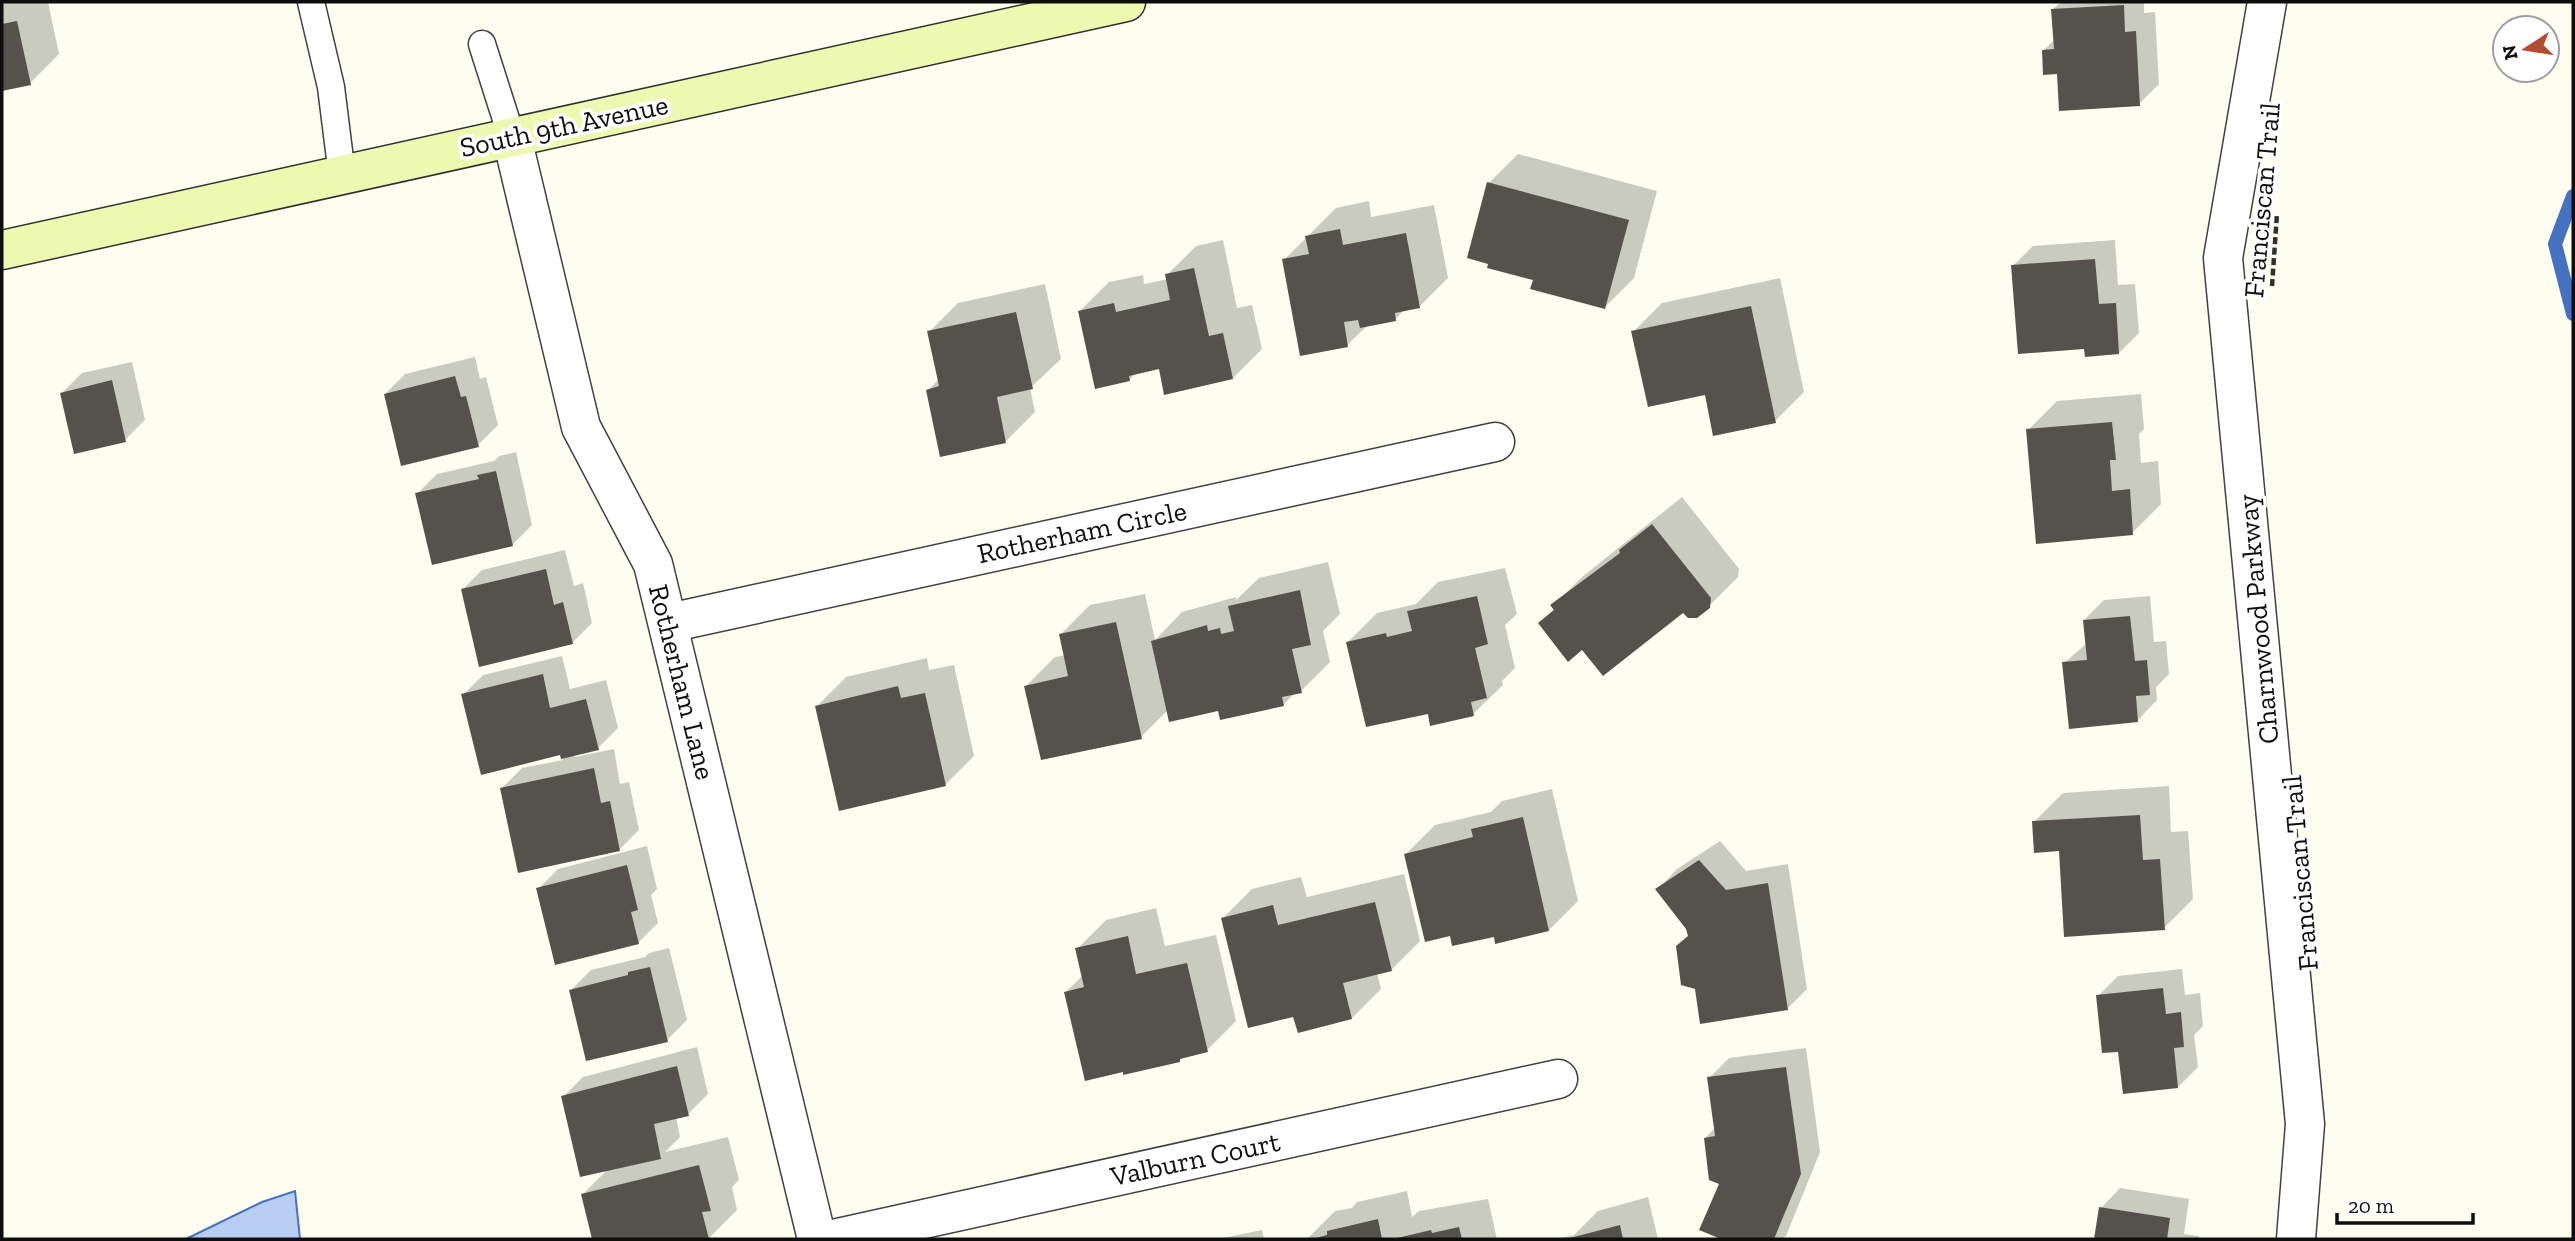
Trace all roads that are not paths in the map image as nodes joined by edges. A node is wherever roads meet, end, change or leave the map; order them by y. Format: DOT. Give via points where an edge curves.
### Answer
graph roads {
  1 [pos="311,2"];
  2 [pos="1126,2"];
  3 [pos="2267,2"];
  4 [pos="482,44"];
  5 [pos="512,138"];
  6 [pos="342,175"];
  7 [pos="2,250"];
  8 [pos="1495,442"];
  9 [pos="669,623"];
  10 [pos="1558,1079"];
  11 [pos="817,1239"];
  12 [pos="833,1239"];
  13 [pos="2296,1239"];
  1 -- 6 [label="lane" via="331,87"];
  2 -- 5 [label="street, South 9th Avenue"];
  3 -- 13 [label="street, Charnwood Parkway" via="2223,258 2305,1124"];
  4 -- 5 [label="lane"];
  5 -- 6 [label="street, South 9th Avenue"];
  5 -- 9 [label="street, Rotherham Lane" via="581,427 653,564"];
  6 -- 7 [label="street, South 9th Avenue"];
  8 -- 9 [label="street, Rotherham Circle"];
  9 -- 11 [label="street, Rotherham Lane"];
  10 -- 12 [label="street, Valburn Court"];
}
